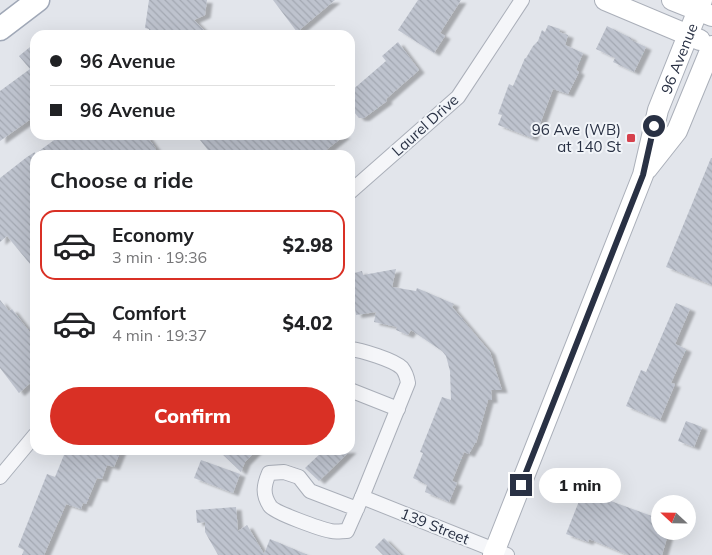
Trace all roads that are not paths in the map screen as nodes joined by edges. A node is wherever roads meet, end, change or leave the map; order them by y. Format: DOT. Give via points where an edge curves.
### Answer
graph roads {
  1 [pos="38,0"];
  2 [pos="522,0"];
  3 [pos="605,0"];
  4 [pos="672,0"];
  5 [pos="704,9"];
  6 [pos="0,29"];
  7 [pos="687,35"];
  8 [pos="712,46"];
  9 [pos="643,175"];
  10 [pos="355,188"];
  11 [pos="355,350"];
  12 [pos="355,392"];
  13 [pos="398,409"];
  14 [pos="30,441"];
  15 [pos="0,477"];
  16 [pos="359,503"];
  17 [pos="498,553"];
  1 -- 6 [label="main road"];
  2 -- 10 [label="street, Laurel Drive" via="458,97"];
  3 -- 7 [label="main road"];
  4 -- 5 [label="main road"];
  5 -- 7 [label="main road, 96 Avenue"];
  7 -- 8 [label="main road"];
  7 -- 9 [label="main road, 96 Avenue" via="658,110"];
  8 -- 9 [label="main road, 96 Avenue" via="677,131"];
  9 -- 17 [label="main road, 96 Avenue"];
  11 -- 13 [label="street, 139 Street" via="400,366 406,374 408,383"];
  12 -- 13 [label="street"];
  13 -- 16 [label="street, 139 Street"];
  14 -- 15 [label="street"];
  16 -- 16 [label="street, 139 Street" via="310,492 300,477 284,472 269,473 264,486 271,508 333,532 347,531"];
  16 -- 17 [label="street, 139 Street"];
}
